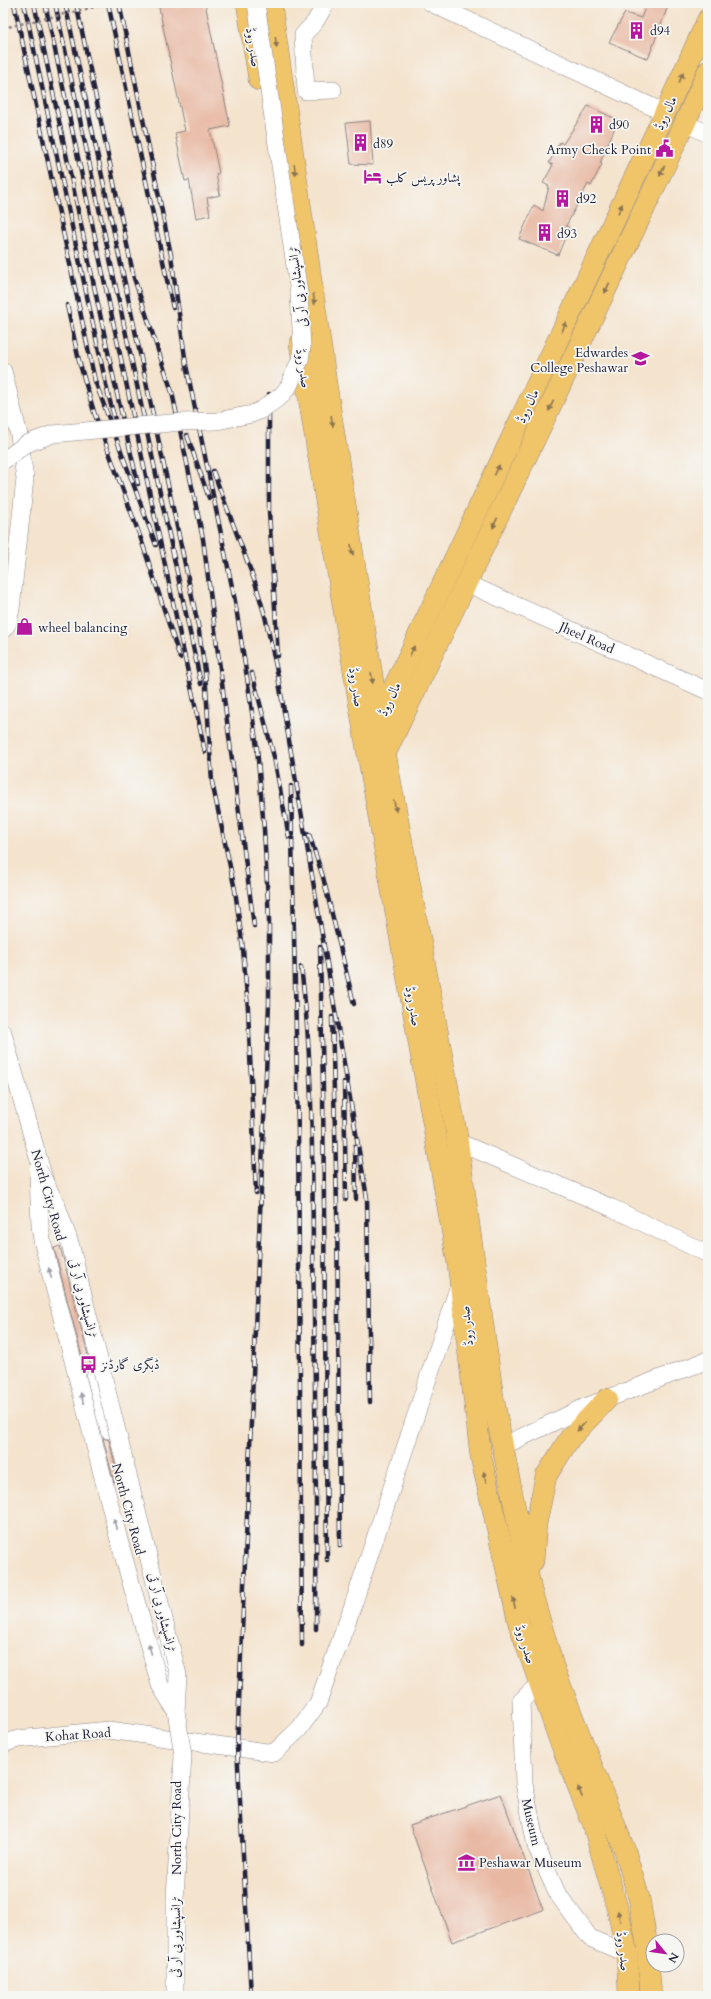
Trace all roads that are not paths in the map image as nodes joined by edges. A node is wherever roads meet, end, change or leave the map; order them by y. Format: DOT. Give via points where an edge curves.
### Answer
graph roads {
  1 [pos="247,3"];
  2 [pos="256,3"];
  3 [pos="271,3"];
  4 [pos="326,3"];
  5 [pos="431,3"];
  6 [pos="708,19"];
  7 [pos="708,71"];
  8 [pos="333,90"];
  9 [pos="665,113"];
  10 [pos="685,123"];
  11 [pos="708,134"];
  12 [pos="3,371"];
  13 [pos="3,461"];
  14 [pos="466,583"];
  15 [pos="3,630"];
  16 [pos="708,690"];
  17 [pos="379,720"];
  18 [pos="376,752"];
  19 [pos="374,785"];
  20 [pos="3,1033"];
  21 [pos="3,1044"];
  22 [pos="458,1142"];
  23 [pos="38,1170"];
  24 [pos="708,1254"];
  25 [pos="461,1282"];
  26 [pos="708,1360"];
  27 [pos="607,1399"];
  28 [pos="503,1446"];
  29 [pos="531,1590"];
  30 [pos="539,1684"];
  31 [pos="176,1711"];
  32 [pos="177,1740"];
  33 [pos="3,1744"];
  34 [pos="627,1954"];
  35 [pos="176,1996"];
  36 [pos="629,1996"];
  37 [pos="651,1996"];
  1 -- 18 [label="main road, صدر روڈ" via="307,385"];
  2 -- 13 [label="street, ٹرانسپشاور بی آر ٹی, bridge" via="302,327 300,360 289,386 270,404 252,414 217,421 53,434 26,444"];
  3 -- 17 [label="main road, صدر روڈ, one-way" via="324,375"];
  4 -- 8 [label="street" via="315,22 303,35 306,91"];
  5 -- 9 [label="street"];
  9 -- 6 [label="main road, مال روڈ, one-way"];
  7 -- 10 [label="main road, مال روڈ"];
  9 -- 10 [label="main road"];
  17 -- 9 [label="main road, مال روڈ, one-way"];
  10 -- 11 [label="street"];
  10 -- 14 [label="main road, مال روڈ, one-way"];
  12 -- 15 [label="street" via="19,435 25,479 11,609 8,623"];
  14 -- 16 [label="street, Jheel Road"];
  14 -- 18 [label="main road, مال روڈ"];
  17 -- 18 [label="main road, صدر روڈ"];
  18 -- 19 [label="main road, مال روڈ"];
  18 -- 22 [label="main road, صدر روڈ, one-way"];
  19 -- 25 [label="main road, صدر روڈ"];
  20 -- 32 [label="street, North City Road" via="78,1299 101,1402 166,1646"];
  21 -- 23 [label="street, ٹرانسپشاور بی آر ٹی"];
  22 -- 24 [label="street" via="612,1208"];
  22 -- 28 [label="main road, صدر روڈ" via="477,1289"];
  31 -- 23 [label="street, ٹرانسپشاور بی آر ٹی, one-way, bridge" via="160,1684 120,1544 47,1260 40,1225"];
  23 -- 31 [label="street, ٹرانسپشاور بی آر ٹی, bridge" via="57,1206 70,1243 178,1674"];
  30 -- 25 [label="main road, صدر روڈ, one-way" via="519,1624 480,1457"];
  25 -- 32 [label="street, Kohat Road" via="318,1703 299,1729 274,1753"];
  26 -- 27 [label="street"];
  27 -- 28 [label="street"];
  27 -- 29 [label="main road, one-way" via="570,1438 546,1476 536,1524"];
  28 -- 29 [label="main road, صدر روڈ"];
  29 -- 37 [label="main road, صدر روڈ" via="554,1669 625,1852 637,1891 647,1945"];
  34 -- 30 [label="main road, صدر روڈ, one-way" via="618,1911 593,1824"];
  30 -- 34 [label="street, Museum" via="521,1701 524,1783 536,1846 557,1893 590,1938"];
  31 -- 35 [label="street, ٹرانسپشاور بی آر ٹی, bridge" via="183,1755 176,1899"];
  32 -- 33 [label="street, Kohat Road" via="109,1730 18,1739"];
  32 -- 35 [label="street, North City Road"];
  34 -- 36 [label="main road, صدر روڈ"];
}
